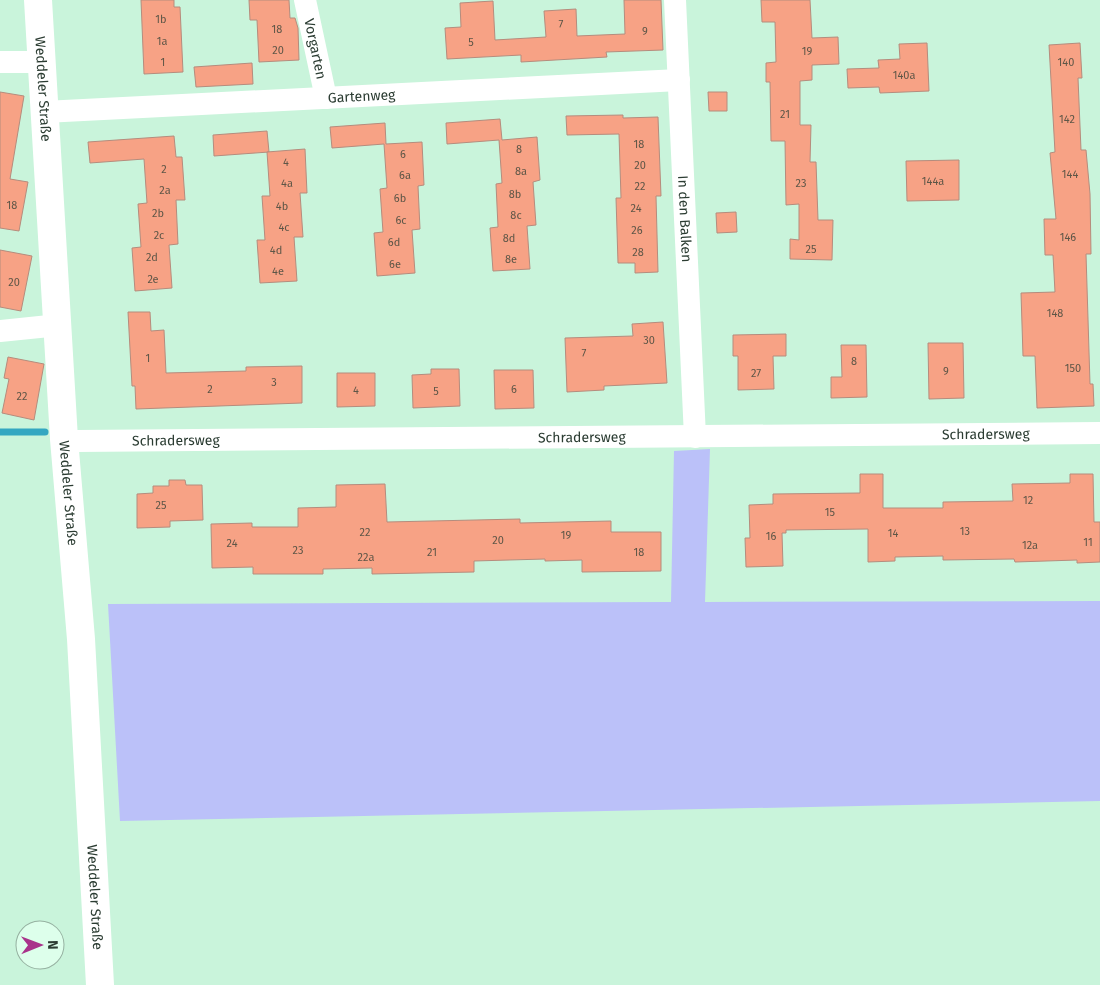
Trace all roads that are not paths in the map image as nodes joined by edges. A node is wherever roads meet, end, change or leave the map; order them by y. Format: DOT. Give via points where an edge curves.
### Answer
graph roads {
  1 [pos="38,0"];
  2 [pos="305,0"];
  3 [pos="675,0"];
  4 [pos="0,62"];
  5 [pos="42,62"];
  6 [pos="679,80"];
  7 [pos="326,98"];
  8 [pos="44,112"];
  9 [pos="58,325"];
  10 [pos="0,331"];
  11 [pos="1100,432"];
  12 [pos="695,437"];
  13 [pos="64,439"];
  14 [pos="100,985"];
  1 -- 5 [label="street, Weddeler Straße"];
  2 -- 7 [label="street, Vorgarten"];
  3 -- 6 [label="street, In den Balken"];
  4 -- 5 [label="street"];
  5 -- 8 [label="street, Weddeler Straße"];
  6 -- 7 [label="street, Gartenweg"];
  6 -- 12 [label="street, In den Balken"];
  7 -- 8 [label="street, Gartenweg"];
  8 -- 9 [label="street, Weddeler Straße"];
  9 -- 10 [label="street"];
  9 -- 13 [label="street, Weddeler Straße"];
  11 -- 12 [label="street, Schradersweg"];
  12 -- 13 [label="street, Schradersweg"];
  13 -- 14 [label="street, Weddeler Straße" via="81,639"];
}
